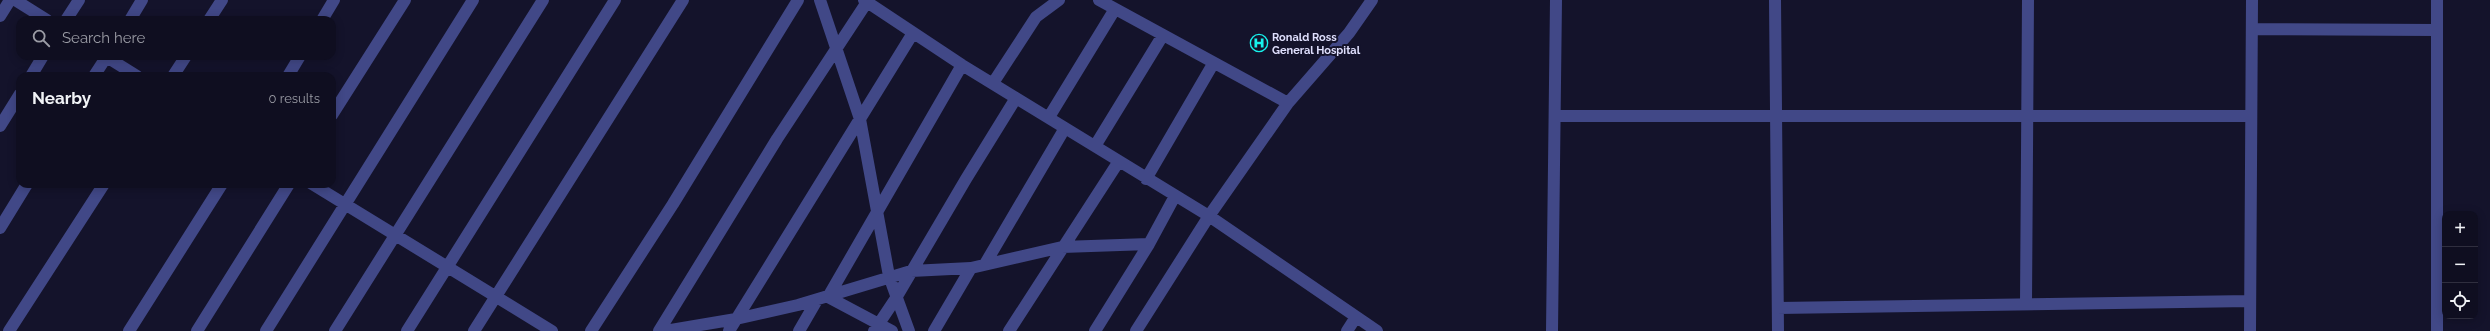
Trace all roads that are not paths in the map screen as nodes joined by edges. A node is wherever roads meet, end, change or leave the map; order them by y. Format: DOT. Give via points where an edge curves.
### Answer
graph roads {
  1 [pos="10,0"];
  2 [pos="15,0"];
  3 [pos="79,0"];
  4 [pos="142,0"];
  5 [pos="222,0"];
  6 [pos="334,0"];
  7 [pos="405,0"];
  8 [pos="473,0"];
  9 [pos="543,0"];
  10 [pos="615,0"];
  11 [pos="683,0"];
  12 [pos="798,0"];
  13 [pos="820,0"];
  14 [pos="1059,0"];
  15 [pos="1099,0"];
  16 [pos="1372,0"];
  17 [pos="1556,0"];
  18 [pos="1775,0"];
  19 [pos="2028,0"];
  20 [pos="2252,0"];
  21 [pos="2437,0"];
  22 [pos="865,1"];
  23 [pos="1115,9"];
  24 [pos="0,16"];
  25 [pos="41,16"];
  26 [pos="69,16"];
  27 [pos="132,16"];
  28 [pos="212,16"];
  29 [pos="324,16"];
  30 [pos="2252,29"];
  31 [pos="2437,30"];
  32 [pos="913,33"];
  33 [pos="1163,35"];
  34 [pos="837,48"];
  35 [pos="41,60"];
  36 [pos="104,60"];
  37 [pos="112,60"];
  38 [pos="183,60"];
  39 [pos="298,60"];
  40 [pos="962,64"];
  41 [pos="1213,64"];
  42 [pos="33,72"];
  43 [pos="96,72"];
  44 [pos="131,72"];
  45 [pos="176,72"];
  46 [pos="290,72"];
  47 [pos="993,83"];
  48 [pos="1016,98"];
  49 [pos="16,100"];
  50 [pos="1288,103"];
  51 [pos="336,109"];
  52 [pos="1556,116"];
  53 [pos="2251,116"];
  54 [pos="1049,117"];
  55 [pos="1777,117"];
  56 [pos="2028,117"];
  57 [pos="860,119"];
  58 [pos="0,126"];
  59 [pos="1065,128"];
  60 [pos="1095,146"];
  61 [pos="1119,161"];
  62 [pos="1146,178"];
  63 [pos="25,188"];
  64 [pos="101,188"];
  65 [pos="219,188"];
  66 [pos="286,188"];
  67 [pos="319,188"];
  68 [pos="1175,196"];
  69 [pos="346,204"];
  70 [pos="878,211"];
  71 [pos="1209,216"];
  72 [pos="0,228"];
  73 [pos="397,236"];
  74 [pos="1149,244"];
  75 [pos="1062,247"];
  76 [pos="985,264"];
  77 [pos="447,266"];
  78 [pos="971,268"];
  79 [pos="911,271"];
  80 [pos="889,276"];
  81 [pos="496,296"];
  82 [pos="823,298"];
  83 [pos="896,298"];
  84 [pos="2250,300"];
  85 [pos="2026,303"];
  86 [pos="1778,308"];
  87 [pos="1356,317"];
  88 [pos="736,319"];
  89 [pos="876,328"];
  90 [pos="9,331"];
  91 [pos="129,331"];
  92 [pos="197,331"];
  93 [pos="266,331"];
  94 [pos="335,331"];
  95 [pos="407,331"];
  96 [pos="474,331"];
  97 [pos="552,331"];
  98 [pos="591,331"];
  99 [pos="659,331"];
  100 [pos="665,331"];
  101 [pos="729,331"];
  102 [pos="799,331"];
  103 [pos="892,331"];
  104 [pos="909,331"];
  105 [pos="934,331"];
  106 [pos="1009,331"];
  107 [pos="1095,331"];
  108 [pos="1136,331"];
  109 [pos="1347,331"];
  110 [pos="1377,331"];
  111 [pos="1552,331"];
  112 [pos="1778,331"];
  113 [pos="2250,331"];
  114 [pos="2437,331"];
  1 -- 24 [label="street"];
  2 -- 25 [label="street"];
  3 -- 26 [label="street"];
  4 -- 27 [label="street"];
  5 -- 28 [label="street"];
  6 -- 29 [label="street"];
  7 -- 51 [label="street"];
  8 -- 69 [label="street"];
  9 -- 73 [label="street"];
  10 -- 77 [label="street"];
  11 -- 81 [label="street"];
  12 -- 98 [label="street" via="677,198"];
  13 -- 34 [label="street"];
  14 -- 47 [label="street" via="1036,17"];
  15 -- 23 [label="street"];
  16 -- 50 [label="street" via="1349,33"];
  17 -- 52 [label="street"];
  18 -- 55 [label="street"];
  19 -- 56 [label="street"];
  20 -- 30 [label="street"];
  21 -- 31 [label="street"];
  22 -- 32 [label="street"];
  22 -- 34 [label="street"];
  23 -- 33 [label="street"];
  23 -- 54 [label="street"];
  30 -- 31 [label="street"];
  30 -- 53 [label="street"];
  31 -- 114 [label="street"];
  32 -- 40 [label="street"];
  32 -- 57 [label="street"];
  33 -- 41 [label="street"];
  33 -- 60 [label="street"];
  34 -- 57 [label="street"];
  34 -- 99 [label="street" via="777,139"];
  35 -- 42 [label="street"];
  36 -- 43 [label="street"];
  37 -- 44 [label="street"];
  38 -- 45 [label="street"];
  39 -- 46 [label="street"];
  40 -- 47 [label="street"];
  40 -- 70 [label="street"];
  41 -- 50 [label="street"];
  41 -- 62 [label="street"];
  47 -- 48 [label="street"];
  48 -- 54 [label="street"];
  48 -- 79 [label="street"];
  49 -- 58 [label="street"];
  50 -- 71 [label="street"];
  52 -- 55 [label="street"];
  52 -- 111 [label="street"];
  53 -- 56 [label="street"];
  53 -- 84 [label="street"];
  54 -- 59 [label="street"];
  55 -- 56 [label="street"];
  55 -- 86 [label="street"];
  56 -- 85 [label="street"];
  57 -- 70 [label="street"];
  57 -- 88 [label="street"];
  59 -- 60 [label="street"];
  59 -- 76 [label="street"];
  60 -- 61 [label="street"];
  61 -- 62 [label="street"];
  61 -- 75 [label="street"];
  62 -- 68 [label="street"];
  63 -- 72 [label="street"];
  64 -- 90 [label="street"];
  65 -- 91 [label="street"];
  66 -- 92 [label="street"];
  67 -- 69 [label="street"];
  68 -- 71 [label="street"];
  68 -- 74 [label="street"];
  69 -- 73 [label="street"];
  69 -- 93 [label="street"];
  70 -- 80 [label="street"];
  70 -- 82 [label="street"];
  71 -- 87 [label="street"];
  71 -- 108 [label="street"];
  73 -- 77 [label="street"];
  73 -- 94 [label="street"];
  74 -- 75 [label="street"];
  74 -- 107 [label="street"];
  75 -- 76 [label="street"];
  75 -- 106 [label="street"];
  76 -- 78 [label="street"];
  77 -- 81 [label="street"];
  77 -- 95 [label="street"];
  78 -- 79 [label="street"];
  78 -- 105 [label="street"];
  79 -- 80 [label="street"];
  79 -- 83 [label="street"];
  80 -- 82 [label="street"];
  80 -- 83 [label="street"];
  81 -- 96 [label="street"];
  81 -- 97 [label="street"];
  82 -- 88 [label="street"];
  82 -- 89 [label="street"];
  82 -- 102 [label="street"];
  83 -- 89 [label="street"];
  83 -- 104 [label="street"];
  84 -- 85 [label="street"];
  84 -- 113 [label="street"];
  85 -- 86 [label="street"];
  86 -- 112 [label="street"];
  87 -- 109 [label="street"];
  87 -- 110 [label="street"];
  88 -- 100 [label="street"];
  88 -- 101 [label="street"];
  89 -- 103 [label="street"];
}
